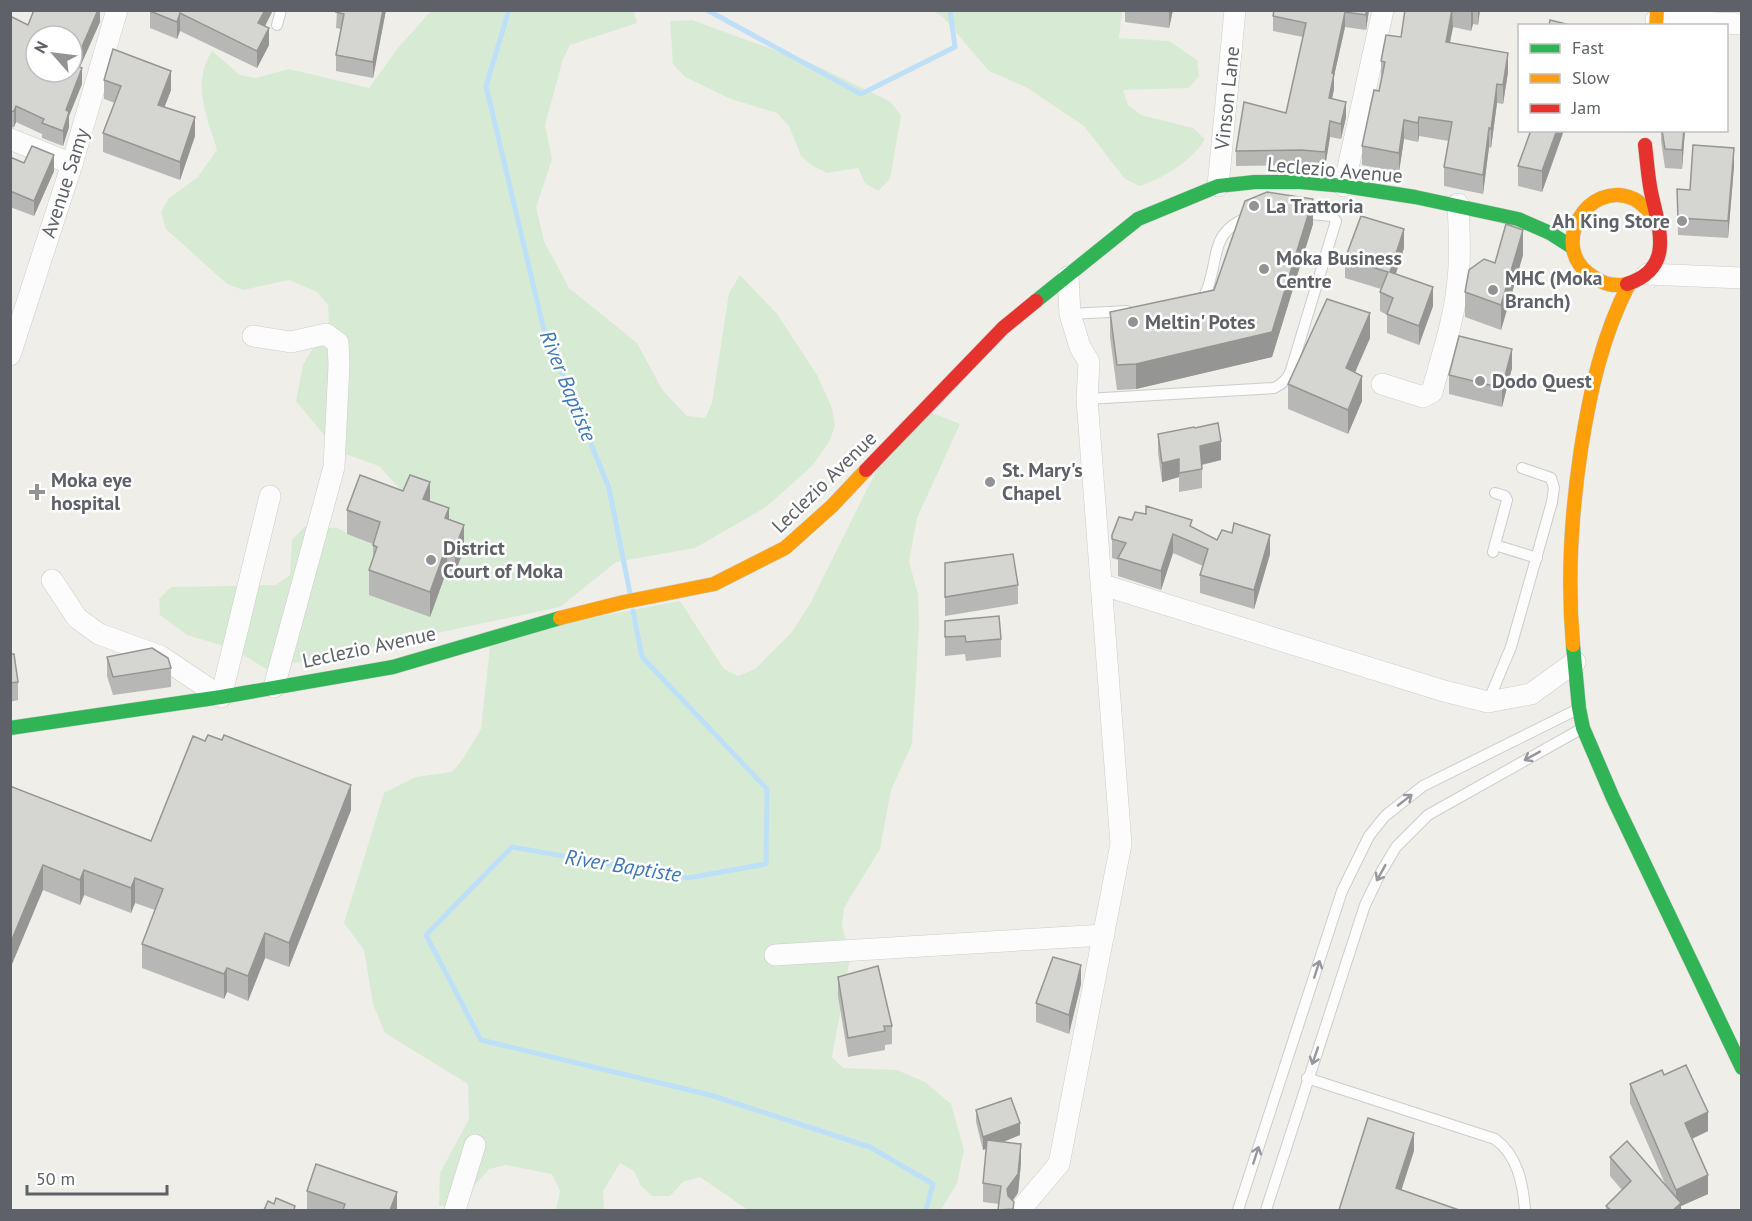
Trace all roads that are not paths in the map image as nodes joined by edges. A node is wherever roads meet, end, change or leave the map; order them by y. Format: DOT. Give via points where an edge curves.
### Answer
graph roads {
  1 [pos="117,10"];
  2 [pos="281,10"];
  3 [pos="1235,10"];
  4 [pos="1383,10"];
  5 [pos="1656,19"];
  6 [pos="1742,24"];
  7 [pos="278,26"];
  8 [pos="1646,138"];
  9 [pos="10,139"];
  10 [pos="72,164"];
  11 [pos="1218,186"];
  12 [pos="1344,186"];
  13 [pos="1620,195"];
  14 [pos="1458,204"];
  15 [pos="1266,209"];
  16 [pos="1288,212"];
  17 [pos="1579,215"];
  18 [pos="1563,217"];
  19 [pos="1656,217"];
  20 [pos="1546,218"];
  21 [pos="1518,219"];
  22 [pos="1572,247"];
  23 [pos="1660,253"];
  24 [pos="1707,277"];
  25 [pos="1068,278"];
  26 [pos="1742,278"];
  27 [pos="1638,279"];
  28 [pos="1599,292"];
  29 [pos="1186,306"];
  30 [pos="1135,310"];
  31 [pos="1070,314"];
  32 [pos="16,317"];
  33 [pos="1606,332"];
  34 [pos="253,336"];
  35 [pos="10,355"];
  36 [pos="1382,384"];
  37 [pos="1087,399"];
  38 [pos="1522,468"];
  39 [pos="1495,493"];
  40 [pos="270,496"];
  41 [pos="1537,558"];
  42 [pos="52,580"];
  43 [pos="1103,585"];
  44 [pos="1575,662"];
  45 [pos="274,687"];
  46 [pos="221,697"];
  47 [pos="1488,702"];
  48 [pos="1579,708"];
  49 [pos="1583,728"];
  50 [pos="10,729"];
  51 [pos="1104,935"];
  52 [pos="775,955"];
  53 [pos="1742,1068"];
  54 [pos="1307,1078"];
  55 [pos="475,1146"];
  56 [pos="455,1210"];
  57 [pos="1020,1210"];
  58 [pos="1238,1210"];
  59 [pos="1266,1210"];
  60 [pos="1525,1210"];
  1 -- 10 [label="street, Avenue Samy"];
  2 -- 7 [label="lane"];
  3 -- 11 [label="street, Vinson Lane"];
  4 -- 12 [label="street"];
  5 -- 6 [label="street"];
  8 -- 13 [label="main road" via="1634,179"];
  8 -- 19 [label="main road"];
  9 -- 10 [label="street"];
  10 -- 32 [label="street, Avenue Samy"];
  11 -- 12 [label="main road, Leclezio Avenue" via="1255,182"];
  11 -- 25 [label="main road, Leclezio Avenue" via="1138,219"];
  12 -- 14 [label="main road, Leclezio Avenue"];
  13 -- 17 [label="main road" via="1597,199"];
  13 -- 19 [label="main road" via="1634,198"];
  14 -- 21 [label="main road, Leclezio Avenue"];
  14 -- 36 [label="street" via="1458,280 1432,392 1423,397"];
  15 -- 29 [label="lane" via="1236,221 1219,238 1203,299"];
  16 -- 37 [label="lane" via="1332,216 1336,221 1291,370 1282,385"];
  17 -- 18 [label="main road"];
  17 -- 22 [label="main road" via="1571,236"];
  19 -- 23 [label="main road" via="1661,229"];
  20 -- 21 [label="main road, Leclezio Avenue"];
  21 -- 22 [label="main road, Leclezio Avenue"];
  22 -- 28 [label="main road"];
  23 -- 24 [label="street"];
  23 -- 27 [label="main road" via="1655,265"];
  24 -- 26 [label="street"];
  24 -- 27 [label="street"];
  25 -- 31 [label="street"];
  25 -- 45 [label="main road, Leclezio Avenue" via="1003,328 832,506 785,548 714,584 549,621 393,667"];
  27 -- 28 [label="main road"];
  27 -- 33 [label="main road" via="1617,305"];
  28 -- 33 [label="main road"];
  30 -- 31 [label="lane"];
  31 -- 37 [label="street" via="1085,355"];
  32 -- 35 [label="street, Avenue Samy"];
  33 -- 44 [label="main road" via="1586,419 1573,510 1569,585"];
  34 -- 45 [label="street" via="291,342 326,334 338,343 334,467"];
  37 -- 43 [label="street"];
  38 -- 41 [label="lane" via="1553,482 1552,502"];
  39 -- 41 [label="lane" via="1507,500 1494,548"];
  40 -- 46 [label="street"];
  41 -- 47 [label="lane"];
  42 -- 46 [label="street" via="77,618 99,634 160,656"];
  43 -- 47 [label="street"];
  43 -- 51 [label="street" via="1121,844"];
  44 -- 47 [label="street" via="1531,694"];
  44 -- 48 [label="main road"];
  45 -- 46 [label="main road, Leclezio Avenue"];
  46 -- 50 [label="main road, Leclezio Avenue"];
  48 -- 49 [label="main road"];
  58 -- 48 [label="lane, one-way" via="1342,891 1369,836 1385,816 1423,786"];
  49 -- 53 [label="main road"];
  49 -- 54 [label="lane, one-way" via="1428,815 1396,847 1365,905"];
  51 -- 52 [label="street"];
  51 -- 57 [label="street" via="1059,1164"];
  54 -- 59 [label="lane"];
  54 -- 60 [label="lane" via="1495,1139 1506,1147 1515,1164"];
  55 -- 56 [label="street"];
}
